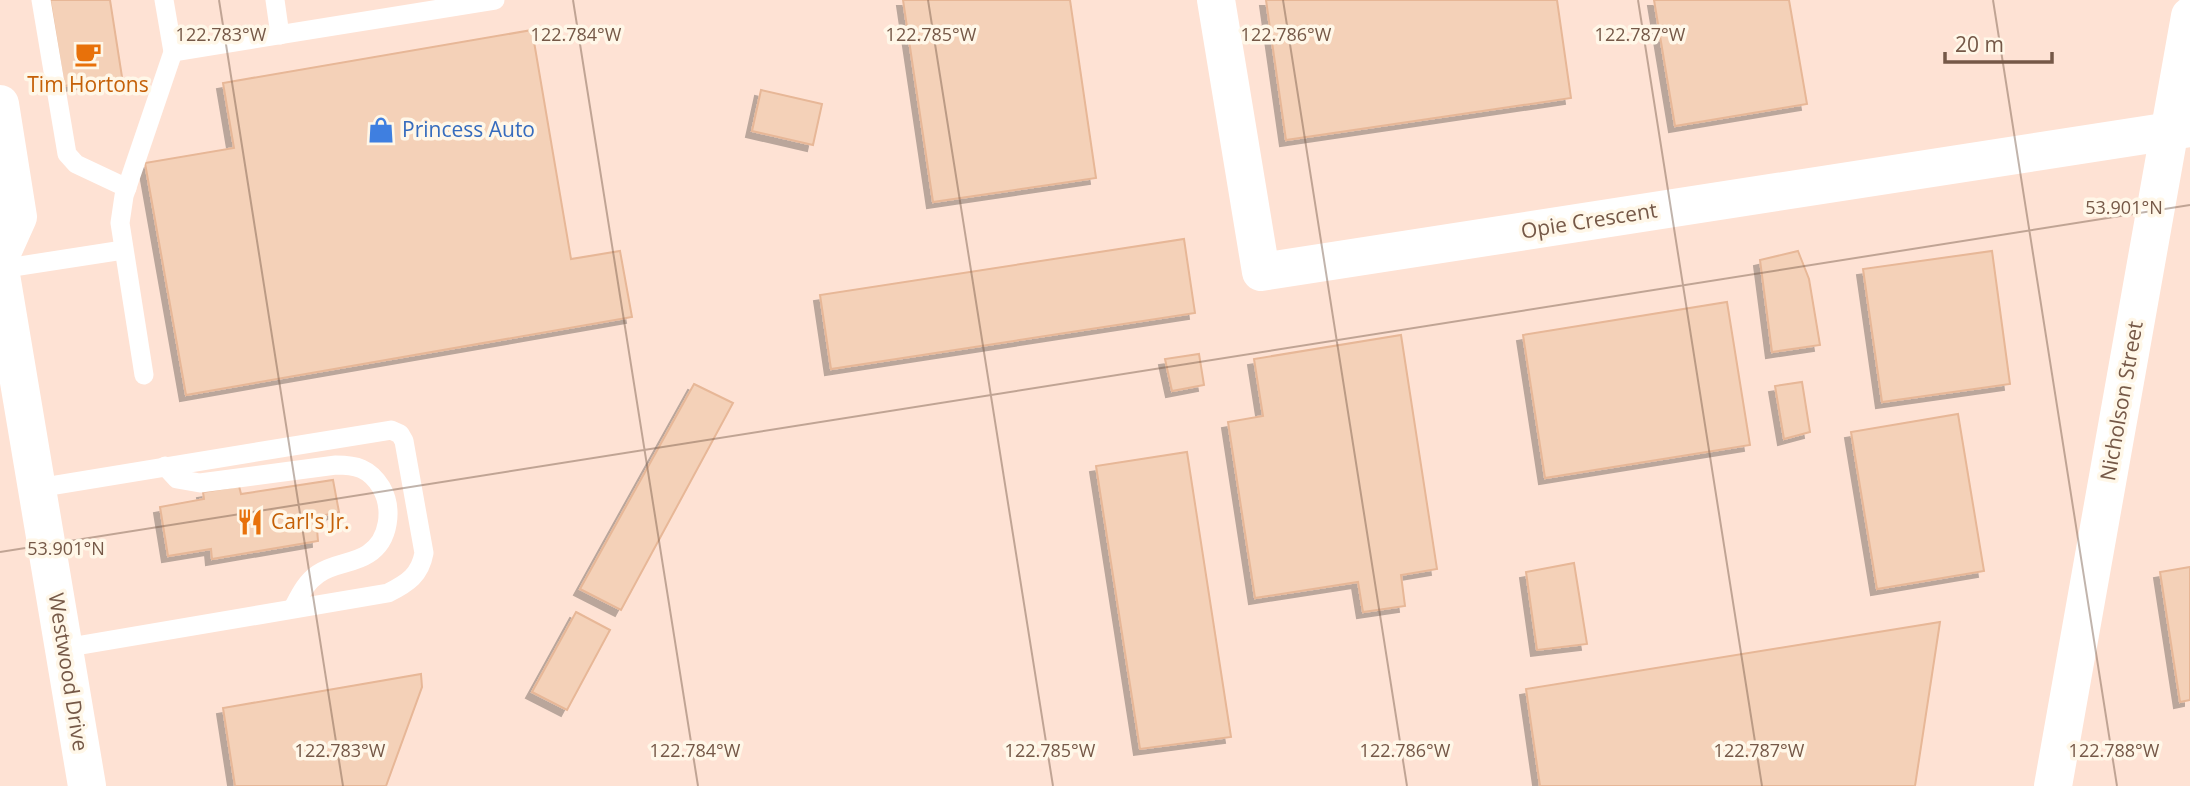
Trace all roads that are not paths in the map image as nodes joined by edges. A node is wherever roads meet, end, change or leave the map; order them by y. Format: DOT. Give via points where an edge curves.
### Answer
graph roads {
  1 [pos="41,0"];
  2 [pos="164,0"];
  3 [pos="275,0"];
  4 [pos="489,0"];
  5 [pos="495,0"];
  6 [pos="1216,0"];
  7 [pos="385,9"];
  8 [pos="2190,16"];
  9 [pos="280,35"];
  10 [pos="173,52"];
  11 [pos="0,104"];
  12 [pos="2180,130"];
  13 [pos="127,188"];
  14 [pos="123,250"];
  15 [pos="0,257"];
  16 [pos="0,269"];
  17 [pos="144,375"];
  18 [pos="165,466"];
  19 [pos="37,488"];
  20 [pos="293,608"];
  21 [pos="64,648"];
  22 [pos="87,786"];
  23 [pos="2053,786"];
  1 -- 13 [label="lane" via="67,154 76,164"];
  2 -- 10 [label="lane"];
  3 -- 9 [label="lane"];
  4 -- 5 [label="lane"];
  4 -- 7 [label="lane"];
  6 -- 12 [label="street, Opie Crescent" via="1261,272"];
  7 -- 9 [label="lane"];
  8 -- 12 [label="street, Nicholson Street"];
  9 -- 10 [label="lane"];
  10 -- 13 [label="lane"];
  11 -- 15 [label="street" via="18,217"];
  12 -- 23 [label="street, Nicholson Street"];
  13 -- 14 [label="lane" via="120,223"];
  14 -- 16 [label="lane"];
  14 -- 17 [label="lane"];
  16 -- 19 [label="street, Westwood Drive"];
  18 -- 19 [label="lane"];
  18 -- 20 [label="lane" via="177,479 200,483 336,465 356,465 371,474 389,507 377,546 357,560 309,580"];
  18 -- 20 [label="lane" via="391,430 400,434 424,553 421,567 404,585 388,593"];
  19 -- 21 [label="street, Westwood Drive"];
  20 -- 21 [label="lane"];
  21 -- 22 [label="street, Westwood Drive"];
}
